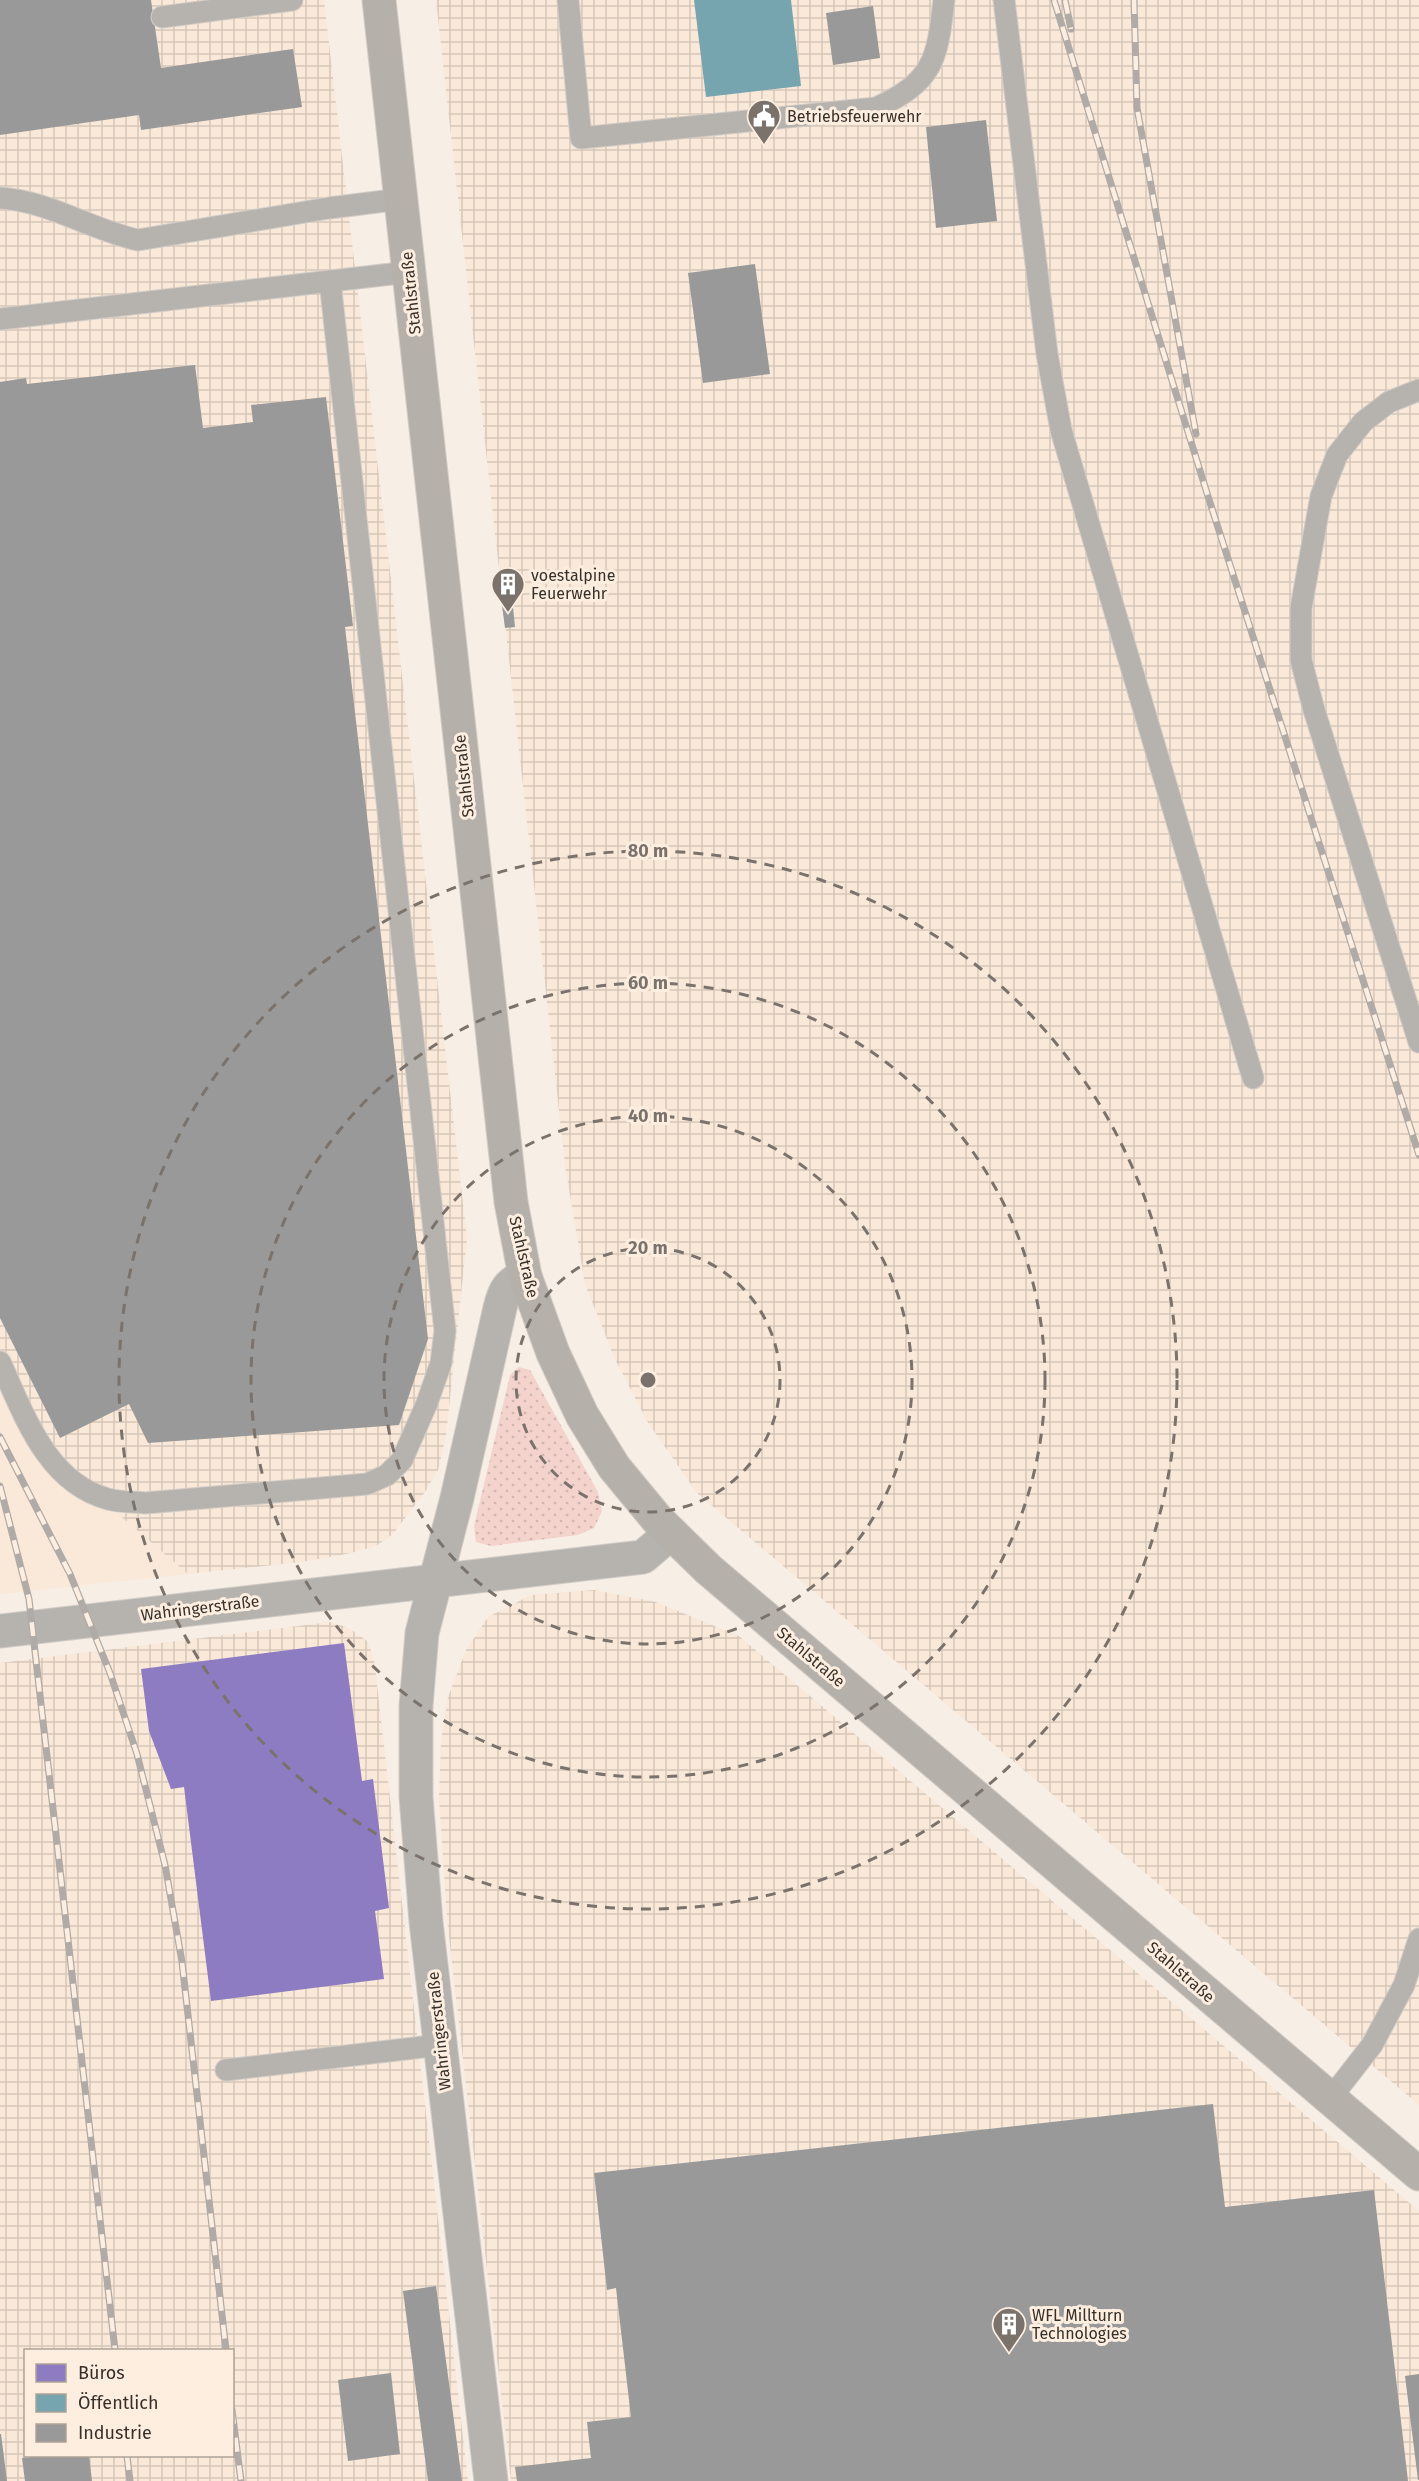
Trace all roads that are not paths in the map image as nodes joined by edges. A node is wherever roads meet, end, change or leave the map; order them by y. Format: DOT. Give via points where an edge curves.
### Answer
graph roads {
  1 [pos="292,0"];
  2 [pos="379,0"];
  3 [pos="568,0"];
  4 [pos="944,0"];
  5 [pos="1004,0"];
  6 [pos="162,17"];
  7 [pos="0,198"];
  8 [pos="400,200"];
  9 [pos="409,272"];
  10 [pos="330,281"];
  11 [pos="0,319"];
  12 [pos="1419,390"];
  13 [pos="1419,1042"];
  14 [pos="1253,1078"];
  15 [pos="525,1276"];
  16 [pos="0,1362"];
  17 [pos="671,1533"];
  18 [pos="435,1581"];
  19 [pos="0,1631"];
  20 [pos="1419,1939"];
  21 [pos="440,2045"];
  22 [pos="226,2070"];
  23 [pos="1330,2099"];
  24 [pos="1419,2174"];
  25 [pos="490,2481"];
  1 -- 6 [label="lane"];
  2 -- 8 [label="street, Stahlstraße"];
  3 -- 4 [label="lane" via="581,138 876,108 905,94 928,70 939,42"];
  5 -- 14 [label="lane" via="1060,430"];
  7 -- 8 [label="lane" via="41,205 138,240"];
  8 -- 9 [label="street, Stahlstraße"];
  9 -- 10 [label="lane"];
  9 -- 15 [label="street, Stahlstraße" via="508,1171"];
  10 -- 11 [label="lane"];
  10 -- 16 [label="lane" via="445,1331 441,1363 402,1460 387,1475 367,1484 145,1503 108,1499 80,1487 56,1466 34,1435"];
  12 -- 13 [label="lane" via="1389,402 1363,422 1337,456 1321,496 1301,608 1301,660 1314,710"];
  15 -- 17 [label="street, Stahlstraße" via="553,1353 582,1415 614,1467"];
  15 -- 18 [label="street, Wahringerstraße" via="504,1291"];
  17 -- 18 [label="street, Wahringerstraße" via="643,1557"];
  17 -- 23 [label="street, Stahlstraße" via="708,1569"];
  18 -- 19 [label="street, Wahringerstraße"];
  18 -- 21 [label="street, Wahringerstraße" via="422,1633 416,1706 416,1797"];
  20 -- 23 [label="lane" via="1404,1984 1372,2045"];
  21 -- 22 [label="lane"];
  21 -- 25 [label="street, Wahringerstraße"];
  23 -- 24 [label="street, Stahlstraße"];
}
